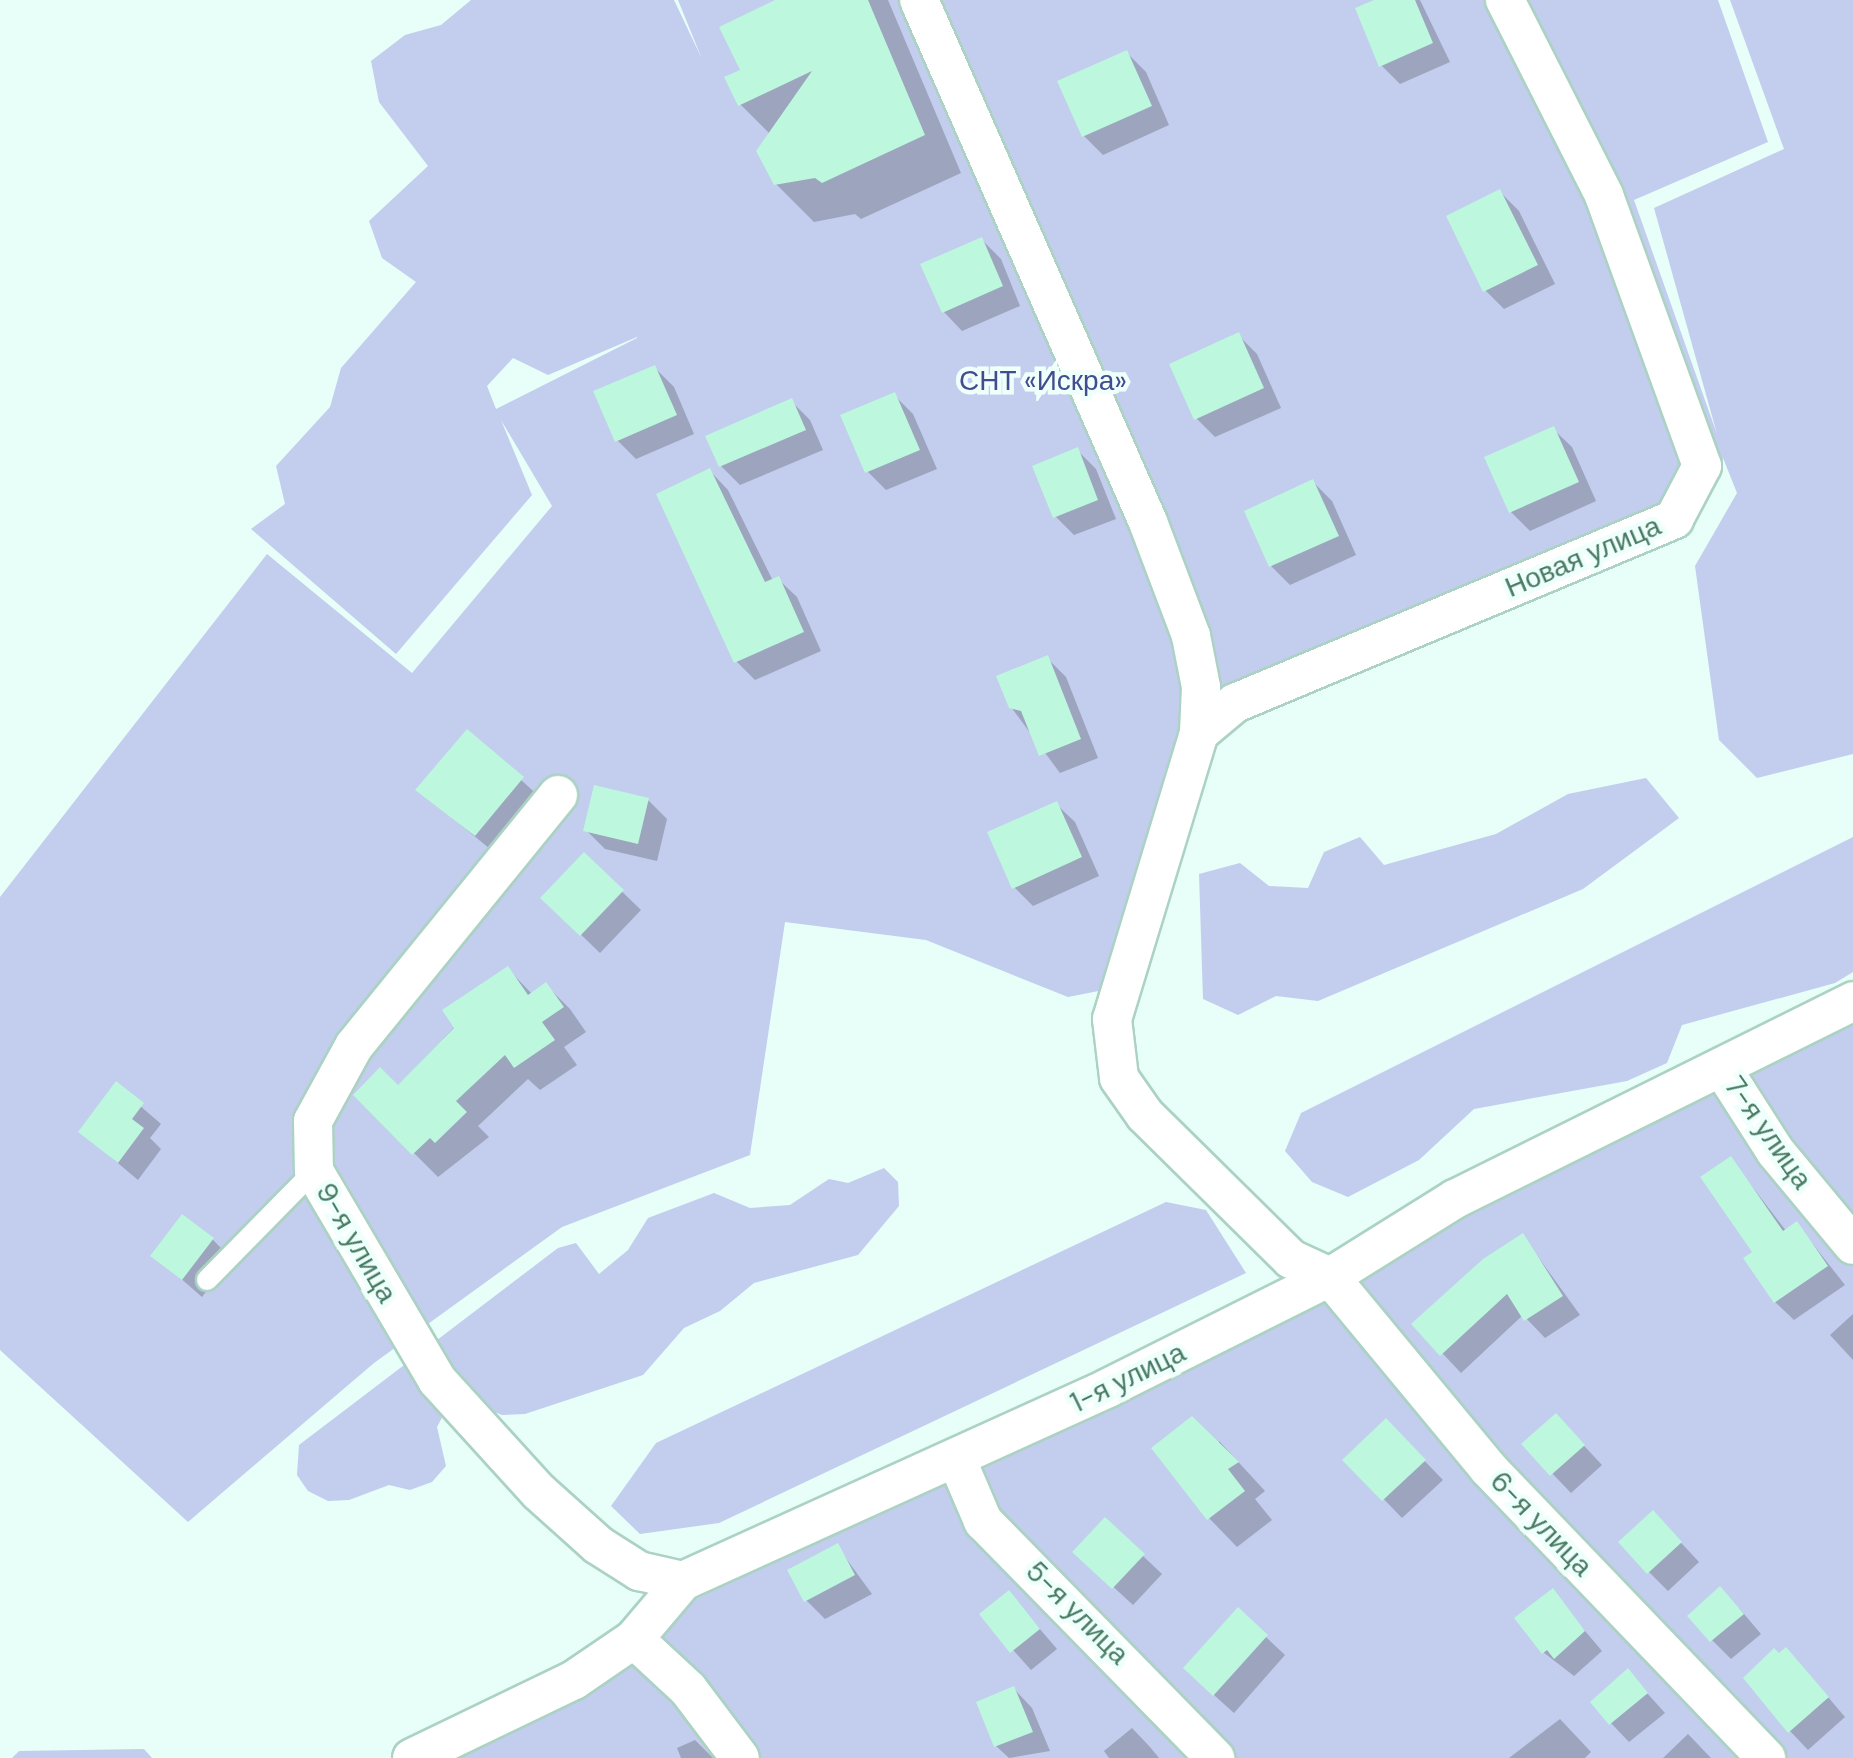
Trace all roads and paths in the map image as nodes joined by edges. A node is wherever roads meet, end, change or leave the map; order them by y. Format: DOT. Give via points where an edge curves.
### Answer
graph roads {
  1 [pos="919,0"];
  2 [pos="1505,0"];
  3 [pos="1198,734"];
  4 [pos="558,795"];
  5 [pos="1853,1000"];
  6 [pos="1722,1068"];
  7 [pos="314,1171"];
  8 [pos="1853,1245"];
  9 [pos="1330,1277"];
  10 [pos="207,1280"];
  11 [pos="956,1458"];
  12 [pos="683,1581"];
  13 [pos="634,1639"];
  14 [pos="412,1758"];
  15 [pos="740,1758"];
  16 [pos="1216,1758"];
  17 [pos="1766,1758"];
  1 -- 3 [label="street" via="1179,603 1202,688"];
  2 -- 3 [label="street, Новая улица" via="1604,194 1702,466 1674,519 1235,703"];
  3 -- 9 [label="street" via="1112,1019 1119,1078 1145,1115 1291,1258"];
  4 -- 7 [label="street, 9-я улица" via="354,1046 313,1121"];
  5 -- 6 [label="street, 1-я улица"];
  6 -- 8 [label="street, 7-я улица" via="1774,1151"];
  6 -- 9 [label="street, 1-я улица" via="1455,1200"];
  7 -- 10 [label="lane"];
  7 -- 12 [label="street, 9-я улица" via="437,1380 598,1545 638,1571"];
  9 -- 11 [label="street, 1-я улица"];
  9 -- 17 [label="street, 6-я улица" via="1488,1468"];
  11 -- 12 [label="street, 1-я улица"];
  11 -- 16 [label="street, 5-я улица" via="983,1521"];
  12 -- 13 [label="street, 1-я улица"];
  13 -- 14 [label="street, 1-я улица" via="574,1680"];
  13 -- 15 [label="street" via="688,1689"];
}
